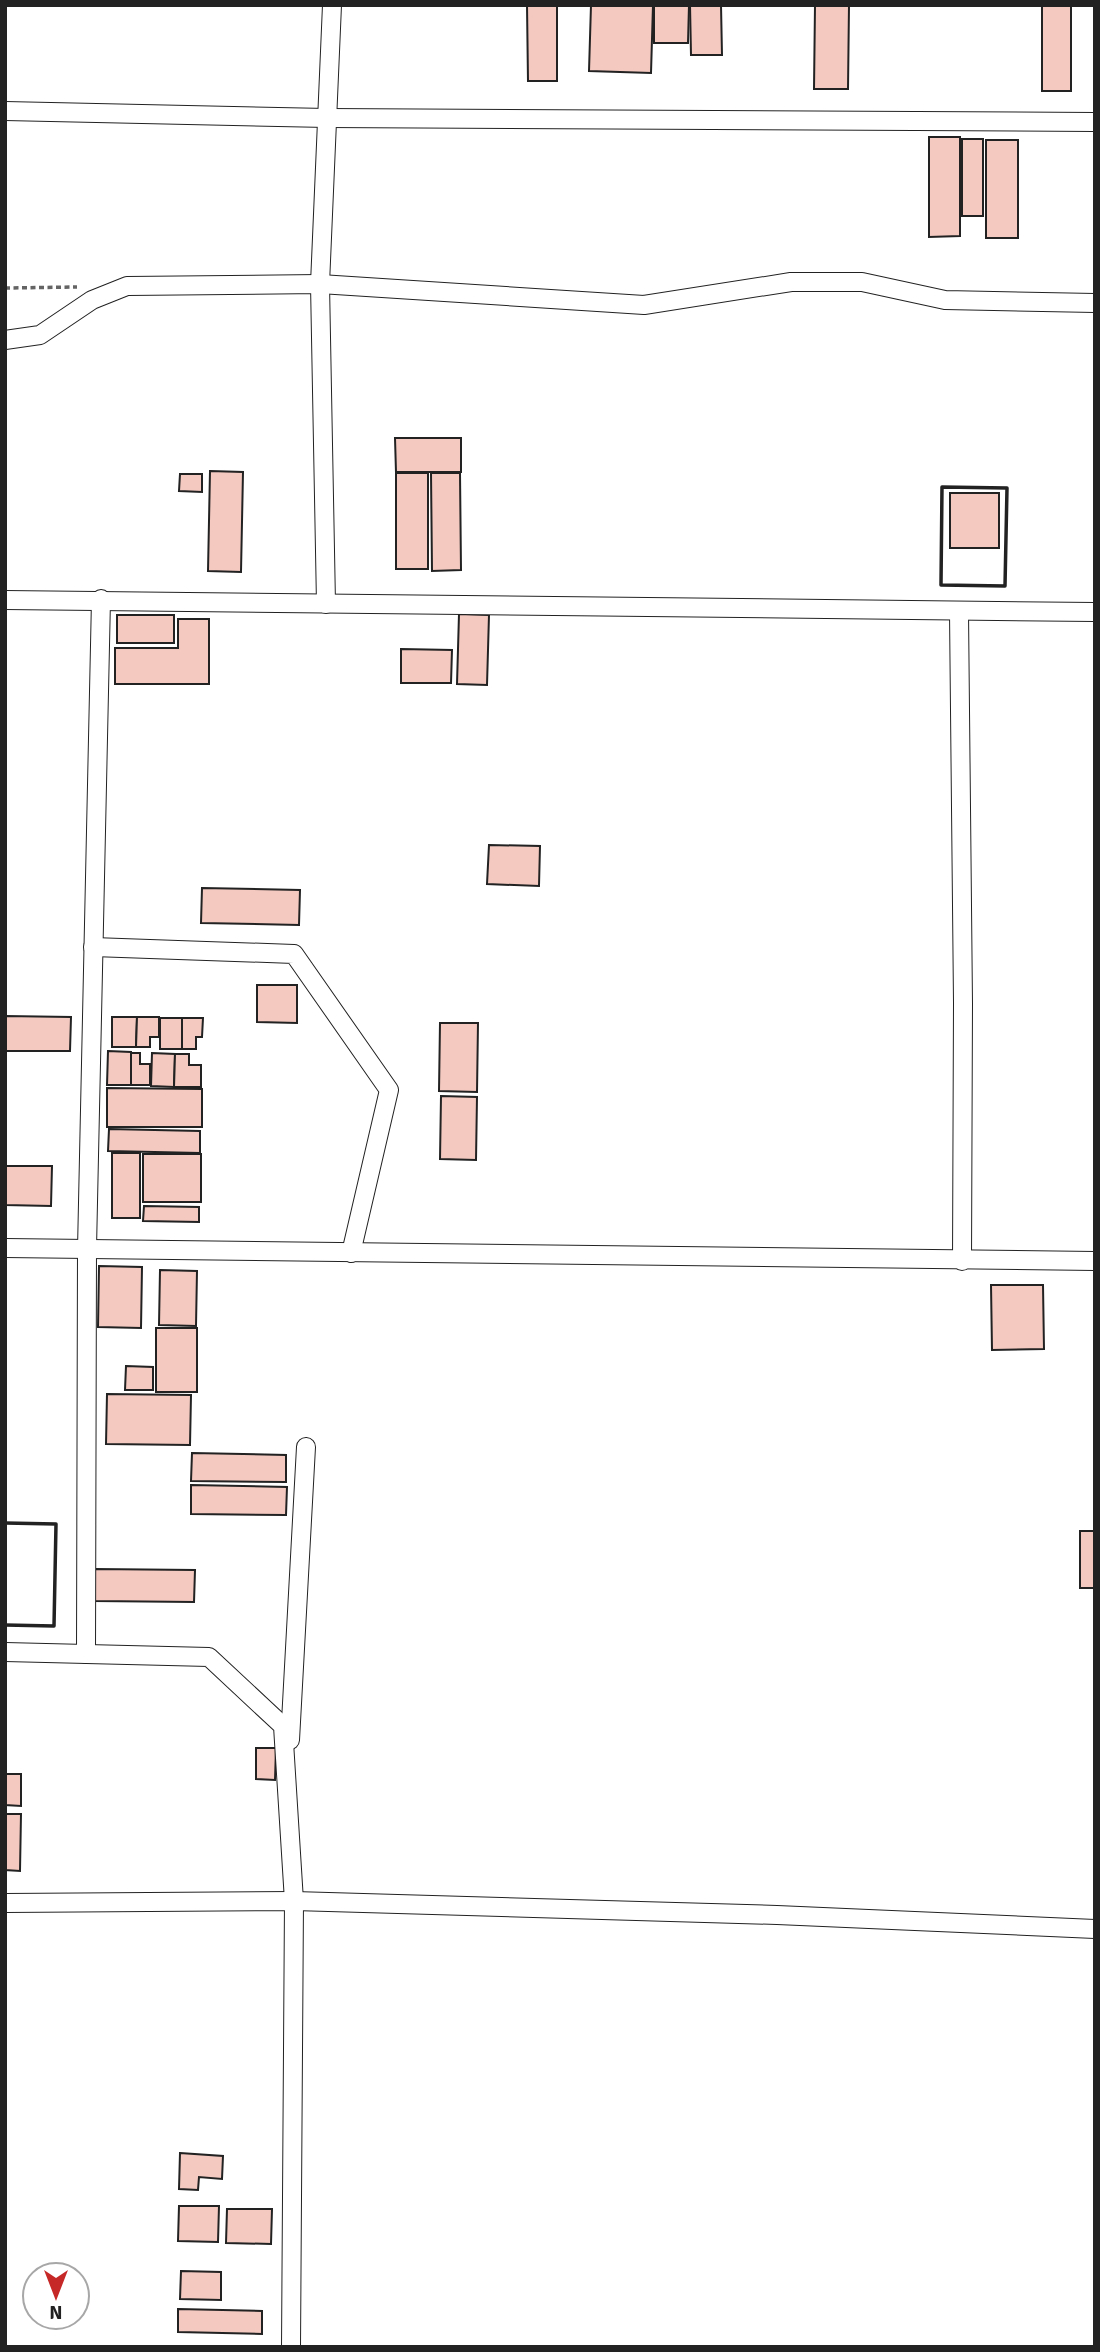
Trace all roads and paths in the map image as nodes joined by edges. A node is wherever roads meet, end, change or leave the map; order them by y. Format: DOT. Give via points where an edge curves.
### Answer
graph roads {
  1 [pos="332,5"];
  2 [pos="5,111"];
  3 [pos="327,118"];
  4 [pos="1095,122"];
  5 [pos="320,284"];
  6 [pos="87,287"];
  7 [pos="5,288"];
  8 [pos="1095,303"];
  9 [pos="5,340"];
  10 [pos="101,599"];
  11 [pos="5,600"];
  12 [pos="326,604"];
  13 [pos="959,612"];
  14 [pos="1095,612"];
  15 [pos="93,947"];
  16 [pos="5,1248"];
  17 [pos="87,1249"];
  18 [pos="351,1253"];
  19 [pos="961,1261"];
  20 [pos="1095,1261"];
  21 [pos="306,1447"];
  22 [pos="5,1652"];
  23 [pos="86,1654"];
  24 [pos="288,1778"];
  25 [pos="294,1901"];
  26 [pos="5,1903"];
  27 [pos="1095,1929"];
  28 [pos="291,2347"];
  1 -- 3 [label="street"];
  2 -- 3 [label="street"];
  3 -- 4 [label="street"];
  3 -- 5 [label="street"];
  5 -- 8 [label="street" via="644,305 791,282 862,282 945,300"];
  5 -- 9 [label="street" via="128,286 92,300 40,335"];
  5 -- 12 [label="street"];
  6 -- 7 [label="path"];
  10 -- 11 [label="street"];
  10 -- 12 [label="street"];
  10 -- 15 [label="street"];
  12 -- 13 [label="street"];
  13 -- 14 [label="street"];
  13 -- 19 [label="street"];
  15 -- 17 [label="street"];
  15 -- 18 [label="street" via="294,954 389,1090"];
  16 -- 17 [label="street"];
  17 -- 18 [label="street"];
  17 -- 23 [label="street"];
  18 -- 19 [label="street"];
  19 -- 20 [label="street"];
  21 -- 24 [label="street"];
  22 -- 23 [label="street"];
  23 -- 24 [label="street" via="209,1657 284,1726"];
  24 -- 25 [label="street"];
  25 -- 26 [label="street"];
  25 -- 27 [label="street" via="777,1914"];
  25 -- 28 [label="street"];
}
